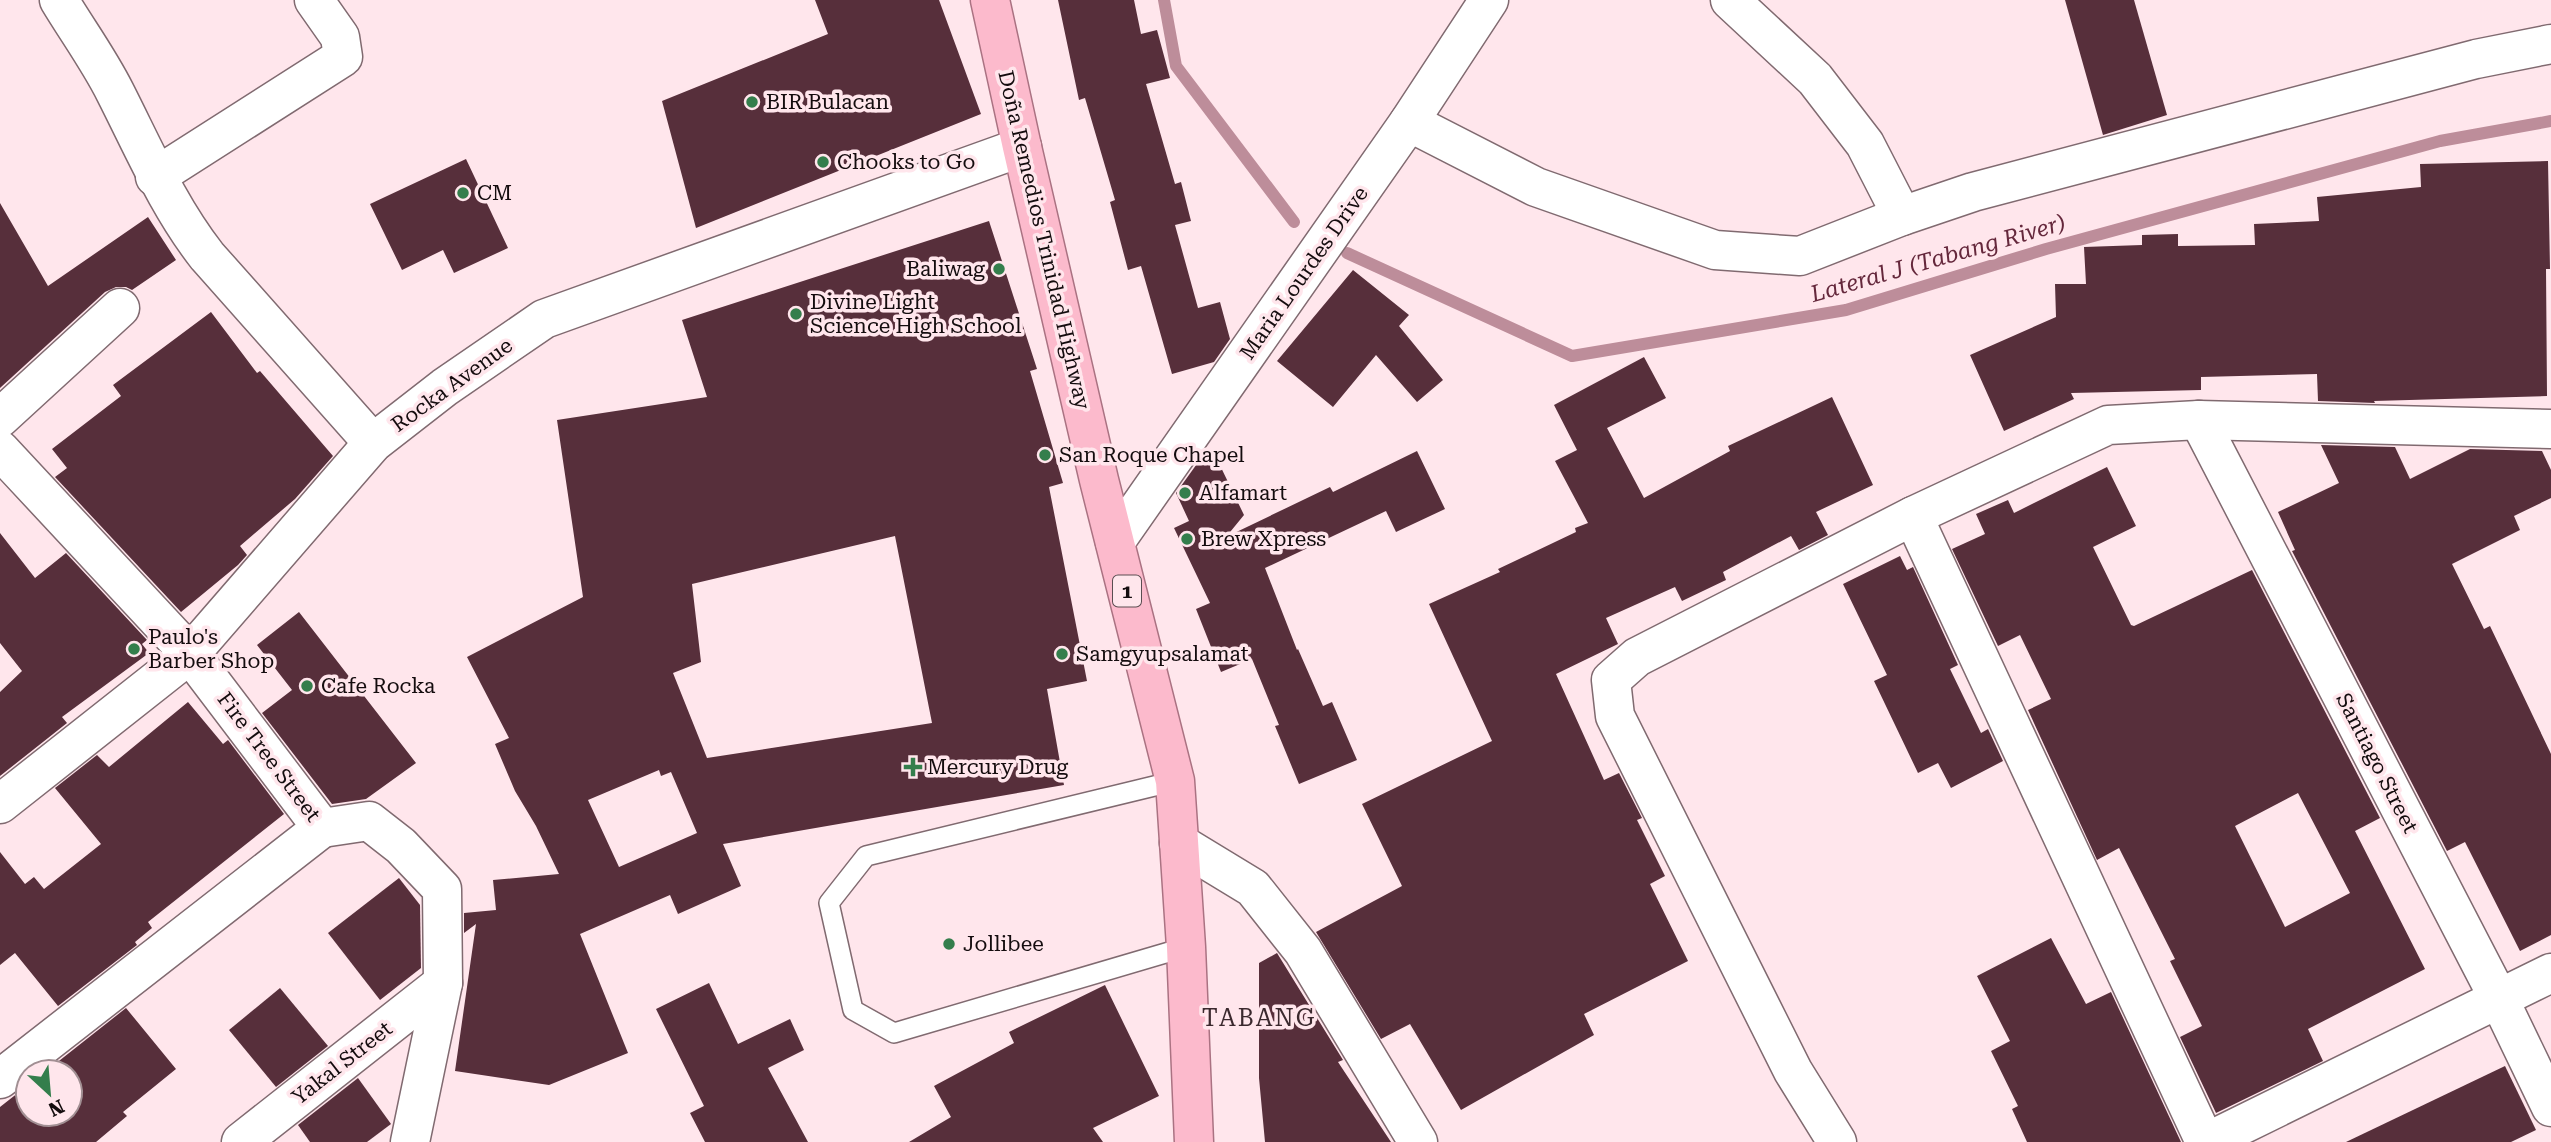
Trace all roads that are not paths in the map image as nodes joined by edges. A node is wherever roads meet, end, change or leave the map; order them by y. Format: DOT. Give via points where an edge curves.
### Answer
graph roads {
  1 [pos="59,0"];
  2 [pos="314,0"];
  3 [pos="990,0"];
  4 [pos="1489,0"];
  5 [pos="1730,0"];
  6 [pos="2551,44"];
  7 [pos="1409,122"];
  8 [pos="1022,147"];
  9 [pos="155,177"];
  10 [pos="1902,216"];
  11 [pos="120,309"];
  12 [pos="0,418"];
  13 [pos="2199,420"];
  14 [pos="2551,430"];
  15 [pos="373,443"];
  16 [pos="0,450"];
  17 [pos="1913,516"];
  18 [pos="1115,542"];
  19 [pos="190,654"];
  20 [pos="1175,781"];
  21 [pos="0,804"];
  22 [pos="322,828"];
  23 [pos="1179,843"];
  24 [pos="1186,947"];
  25 [pos="2551,973"];
  26 [pos="443,983"];
  27 [pos="2499,999"];
  28 [pos="0,1079"];
  29 [pos="2551,1108"];
  30 [pos="241,1142"];
  31 [pos="410,1142"];
  32 [pos="1194,1142"];
  33 [pos="1418,1142"];
  34 [pos="1837,1142"];
  35 [pos="2206,1142"];
  1 -- 9 [label="street" via="114,90"];
  2 -- 9 [label="street" via="340,37 343,57"];
  3 -- 8 [label="highway, Doña Remedios Trinidad Highway / 1"];
  4 -- 7 [label="street, Maria Lourdes Drive"];
  5 -- 10 [label="street" via="1815,79 1865,144"];
  6 -- 10 [label="street" via="2476,59 1973,192"];
  7 -- 10 [label="street" via="1536,187 1715,250 1800,257"];
  7 -- 18 [label="street, Maria Lourdes Drive"];
  8 -- 15 [label="street, Rocka Avenue" via="544,319 444,387"];
  8 -- 18 [label="highway, Doña Remedios Trinidad Highway / 1"];
  9 -- 15 [label="street" via="183,226 207,256"];
  11 -- 12 [label="street"];
  13 -- 14 [label="street"];
  13 -- 17 [label="street" via="2108,425"];
  13 -- 27 [label="street, Santiago Street"];
  15 -- 19 [label="street, Rocka Avenue"];
  16 -- 19 [label="street, Fire Tree Street"];
  17 -- 34 [label="street" via="1637,657 1611,680 1615,716 1793,1071"];
  17 -- 35 [label="street"];
  18 -- 20 [label="highway, Doña Remedios Trinidad Highway / 1"];
  19 -- 21 [label="street, Rocka Avenue"];
  19 -- 22 [label="street, Fire Tree Street"];
  20 -- 23 [label="highway, Doña Remedios Trinidad Highway / 1"];
  20 -- 24 [label="lane" via="866,856 829,903 853,1010 894,1033"];
  22 -- 26 [label="street, Fire Tree Street" via="369,821 401,846 442,889"];
  22 -- 28 [label="street"];
  23 -- 24 [label="highway, Doña Remedios Trinidad Highway / 1"];
  23 -- 33 [label="street" via="1253,888 1303,951"];
  24 -- 32 [label="highway, Doña Remedios Trinidad Highway / 1"];
  25 -- 27 [label="street"];
  26 -- 30 [label="street, Yakal Street"];
  26 -- 31 [label="street, Fire Tree Street"];
  27 -- 29 [label="street, Santiago Street"];
  27 -- 35 [label="street"];
}
